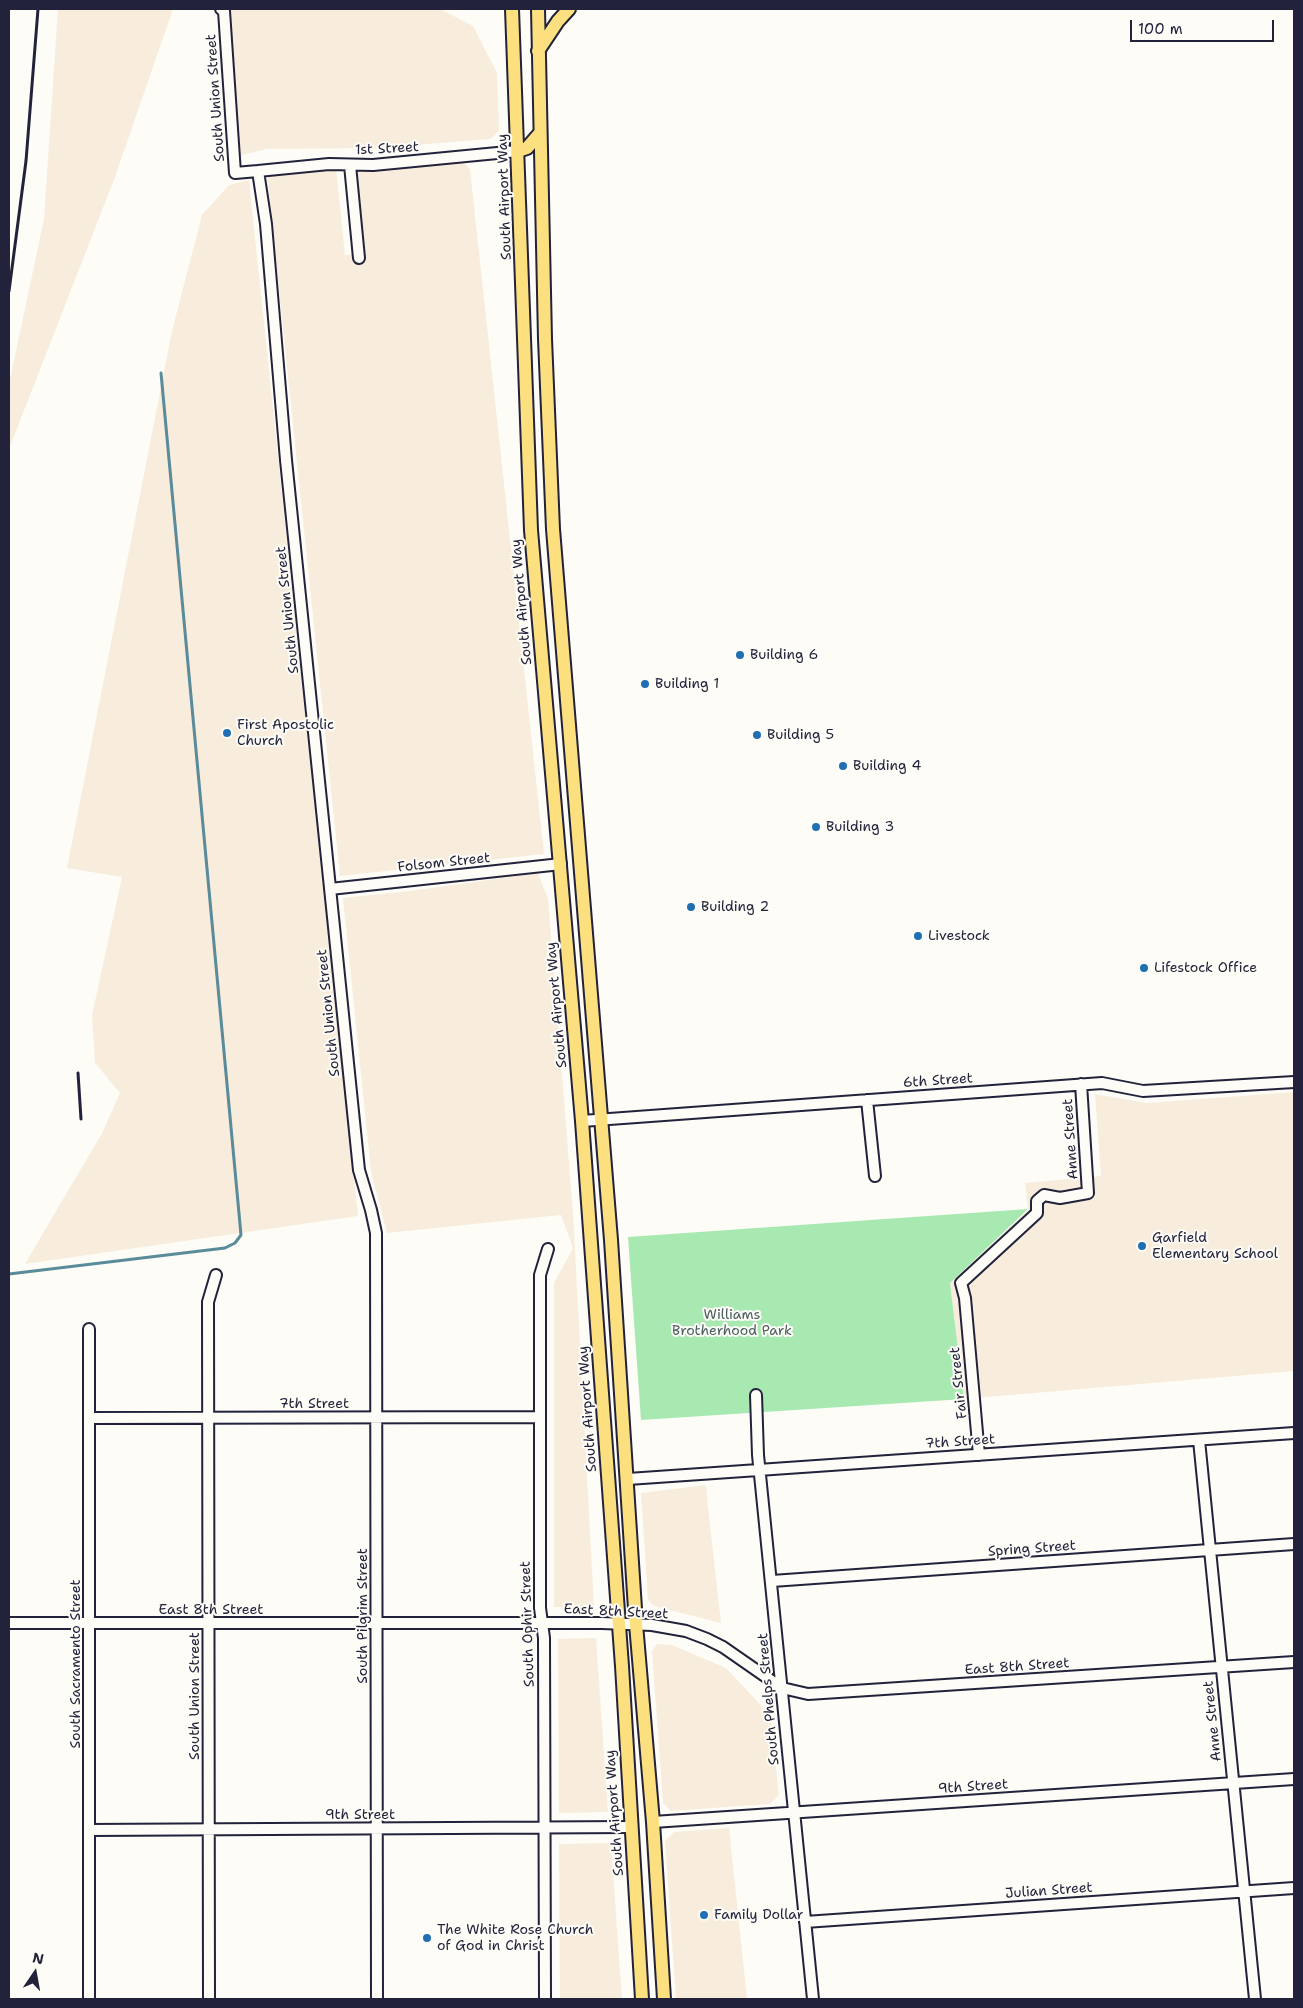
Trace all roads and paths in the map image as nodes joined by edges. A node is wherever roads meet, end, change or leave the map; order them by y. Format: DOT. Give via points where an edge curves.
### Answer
graph roads {
  1 [pos="220,9"];
  2 [pos="512,9"];
  3 [pos="538,9"];
  4 [pos="569,9"];
  5 [pos="538,51"];
  6 [pos="540,133"];
  7 [pos="518,151"];
  8 [pos="350,165"];
  9 [pos="258,171"];
  10 [pos="359,258"];
  11 [pos="561,864"];
  12 [pos="330,889"];
  13 [pos="1294,1082"];
  14 [pos="1081,1084"];
  15 [pos="867,1100"];
  16 [pos="602,1119"];
  17 [pos="582,1121"];
  18 [pos="875,1176"];
  19 [pos="1088,1193"];
  20 [pos="376,1233"];
  21 [pos="548,1249"];
  22 [pos="216,1274"];
  23 [pos="89,1329"];
  24 [pos="756,1395"];
  25 [pos="208,1417"];
  26 [pos="376,1417"];
  27 [pos="539,1417"];
  28 [pos="89,1418"];
  29 [pos="1294,1433"];
  30 [pos="1198,1440"];
  31 [pos="979,1455"];
  32 [pos="760,1470"];
  33 [pos="628,1478"];
  34 [pos="1294,1544"];
  35 [pos="1210,1550"];
  36 [pos="772,1581"];
  37 [pos="542,1622"];
  38 [pos="9,1623"];
  39 [pos="376,1623"];
  40 [pos="618,1623"];
  41 [pos="89,1624"];
  42 [pos="209,1624"];
  43 [pos="636,1624"];
  44 [pos="1294,1662"];
  45 [pos="1221,1667"];
  46 [pos="782,1688"];
  47 [pos="1294,1779"];
  48 [pos="1233,1782"];
  49 [pos="794,1813"];
  50 [pos="654,1822"];
  51 [pos="630,1827"];
  52 [pos="209,1829"];
  53 [pos="377,1829"];
  54 [pos="545,1829"];
  55 [pos="90,1830"];
  56 [pos="1294,1888"];
  57 [pos="1245,1892"];
  58 [pos="805,1922"];
  59 [pos="90,1999"];
  60 [pos="209,1999"];
  61 [pos="377,1999"];
  62 [pos="545,1999"];
  63 [pos="642,1999"];
  64 [pos="664,1999"];
  65 [pos="812,1999"];
  66 [pos="1255,1999"];
  1 -- 9 [label="street, South Union Street" via="224,11 235,173"];
  2 -- 7 [label="main road, South Airport Way"];
  3 -- 5 [label="main road"];
  4 -- 5 [label="main road"];
  5 -- 6 [label="main road"];
  6 -- 7 [label="main road" via="527,148"];
  6 -- 16 [label="main road" via="553,529"];
  7 -- 8 [label="street, 1st Street"];
  7 -- 11 [label="main road, South Airport Way" via="531,530"];
  8 -- 9 [label="street, 1st Street"];
  8 -- 10 [label="street"];
  9 -- 12 [label="street, South Union Street" via="268,240 286,460"];
  11 -- 12 [label="street, Folsom Street"];
  11 -- 17 [label="main road, South Airport Way"];
  12 -- 20 [label="street, South Union Street" via="359,1170"];
  13 -- 14 [label="street, 6th Street" via="1143,1091 1102,1083"];
  14 -- 15 [label="street, 6th Street"];
  14 -- 19 [label="street, Anne Street"];
  15 -- 16 [label="street, 6th Street"];
  15 -- 18 [label="street"];
  16 -- 17 [label="street, 6th Street"];
  16 -- 33 [label="main road"];
  17 -- 40 [label="main road, South Airport Way"];
  19 -- 31 [label="street, Fair Street" via="1060,1198 1044,1195 1037,1201 1037,1213 961,1283"];
  20 -- 26 [label="street, South Pilgrim Street"];
  21 -- 27 [label="street, South Ophir Street" via="540,1275"];
  22 -- 25 [label="street, South Union Street" via="208,1302"];
  23 -- 28 [label="street, South Sacramento Street"];
  24 -- 32 [label="street, South Phelps Street"];
  25 -- 26 [label="street, 7th Street"];
  25 -- 28 [label="street, 7th Street"];
  25 -- 42 [label="street, South Union Street"];
  26 -- 27 [label="street, 7th Street"];
  26 -- 39 [label="street, South Pilgrim Street"];
  27 -- 37 [label="street, South Ophir Street"];
  28 -- 41 [label="street, South Sacramento Street"];
  29 -- 30 [label="street, 7th Street"];
  30 -- 31 [label="street, 7th Street"];
  30 -- 35 [label="street, Anne Street"];
  31 -- 32 [label="street, 7th Street"];
  32 -- 33 [label="street, 7th Street"];
  32 -- 36 [label="street, South Phelps Street"];
  33 -- 43 [label="main road"];
  34 -- 35 [label="street, Spring Street"];
  35 -- 36 [label="street, Spring Street"];
  35 -- 45 [label="street, Anne Street"];
  36 -- 46 [label="street, South Phelps Street"];
  37 -- 39 [label="street, East 8th Street"];
  37 -- 40 [label="street, East 8th Street"];
  37 -- 54 [label="street, South Ophir Street"];
  38 -- 41 [label="street, East 8th Street"];
  39 -- 42 [label="street, East 8th Street"];
  39 -- 53 [label="street, South Pilgrim Street"];
  40 -- 43 [label="street, East 8th Street"];
  40 -- 51 [label="main road, South Airport Way"];
  41 -- 42 [label="street, East 8th Street"];
  41 -- 55 [label="street, South Sacramento Street"];
  42 -- 52 [label="street, South Union Street"];
  43 -- 46 [label="street, East 8th Street" via="673,1628 707,1639"];
  43 -- 50 [label="main road"];
  44 -- 45 [label="street, East 8th Street"];
  45 -- 46 [label="street, East 8th Street" via="819,1694"];
  45 -- 48 [label="street, Anne Street"];
  46 -- 49 [label="street, South Phelps Street"];
  47 -- 48 [label="street, 9th Street"];
  48 -- 49 [label="street, 9th Street"];
  48 -- 57 [label="street, Anne Street"];
  49 -- 50 [label="street, 9th Street"];
  49 -- 58 [label="street, South Phelps Street"];
  50 -- 64 [label="main road"];
  51 -- 54 [label="street, 9th Street"];
  51 -- 63 [label="main road, South Airport Way"];
  52 -- 53 [label="street, 9th Street"];
  52 -- 55 [label="street, 9th Street"];
  52 -- 60 [label="street, South Union Street"];
  53 -- 54 [label="street, 9th Street"];
  53 -- 61 [label="street, South Pilgrim Street"];
  54 -- 62 [label="street, South Ophir Street"];
  55 -- 59 [label="street, South Sacramento Street"];
  56 -- 57 [label="street, Julian Street"];
  57 -- 58 [label="street, Julian Street"];
  57 -- 66 [label="street, Anne Street"];
  58 -- 65 [label="street, South Phelps Street"];
}
